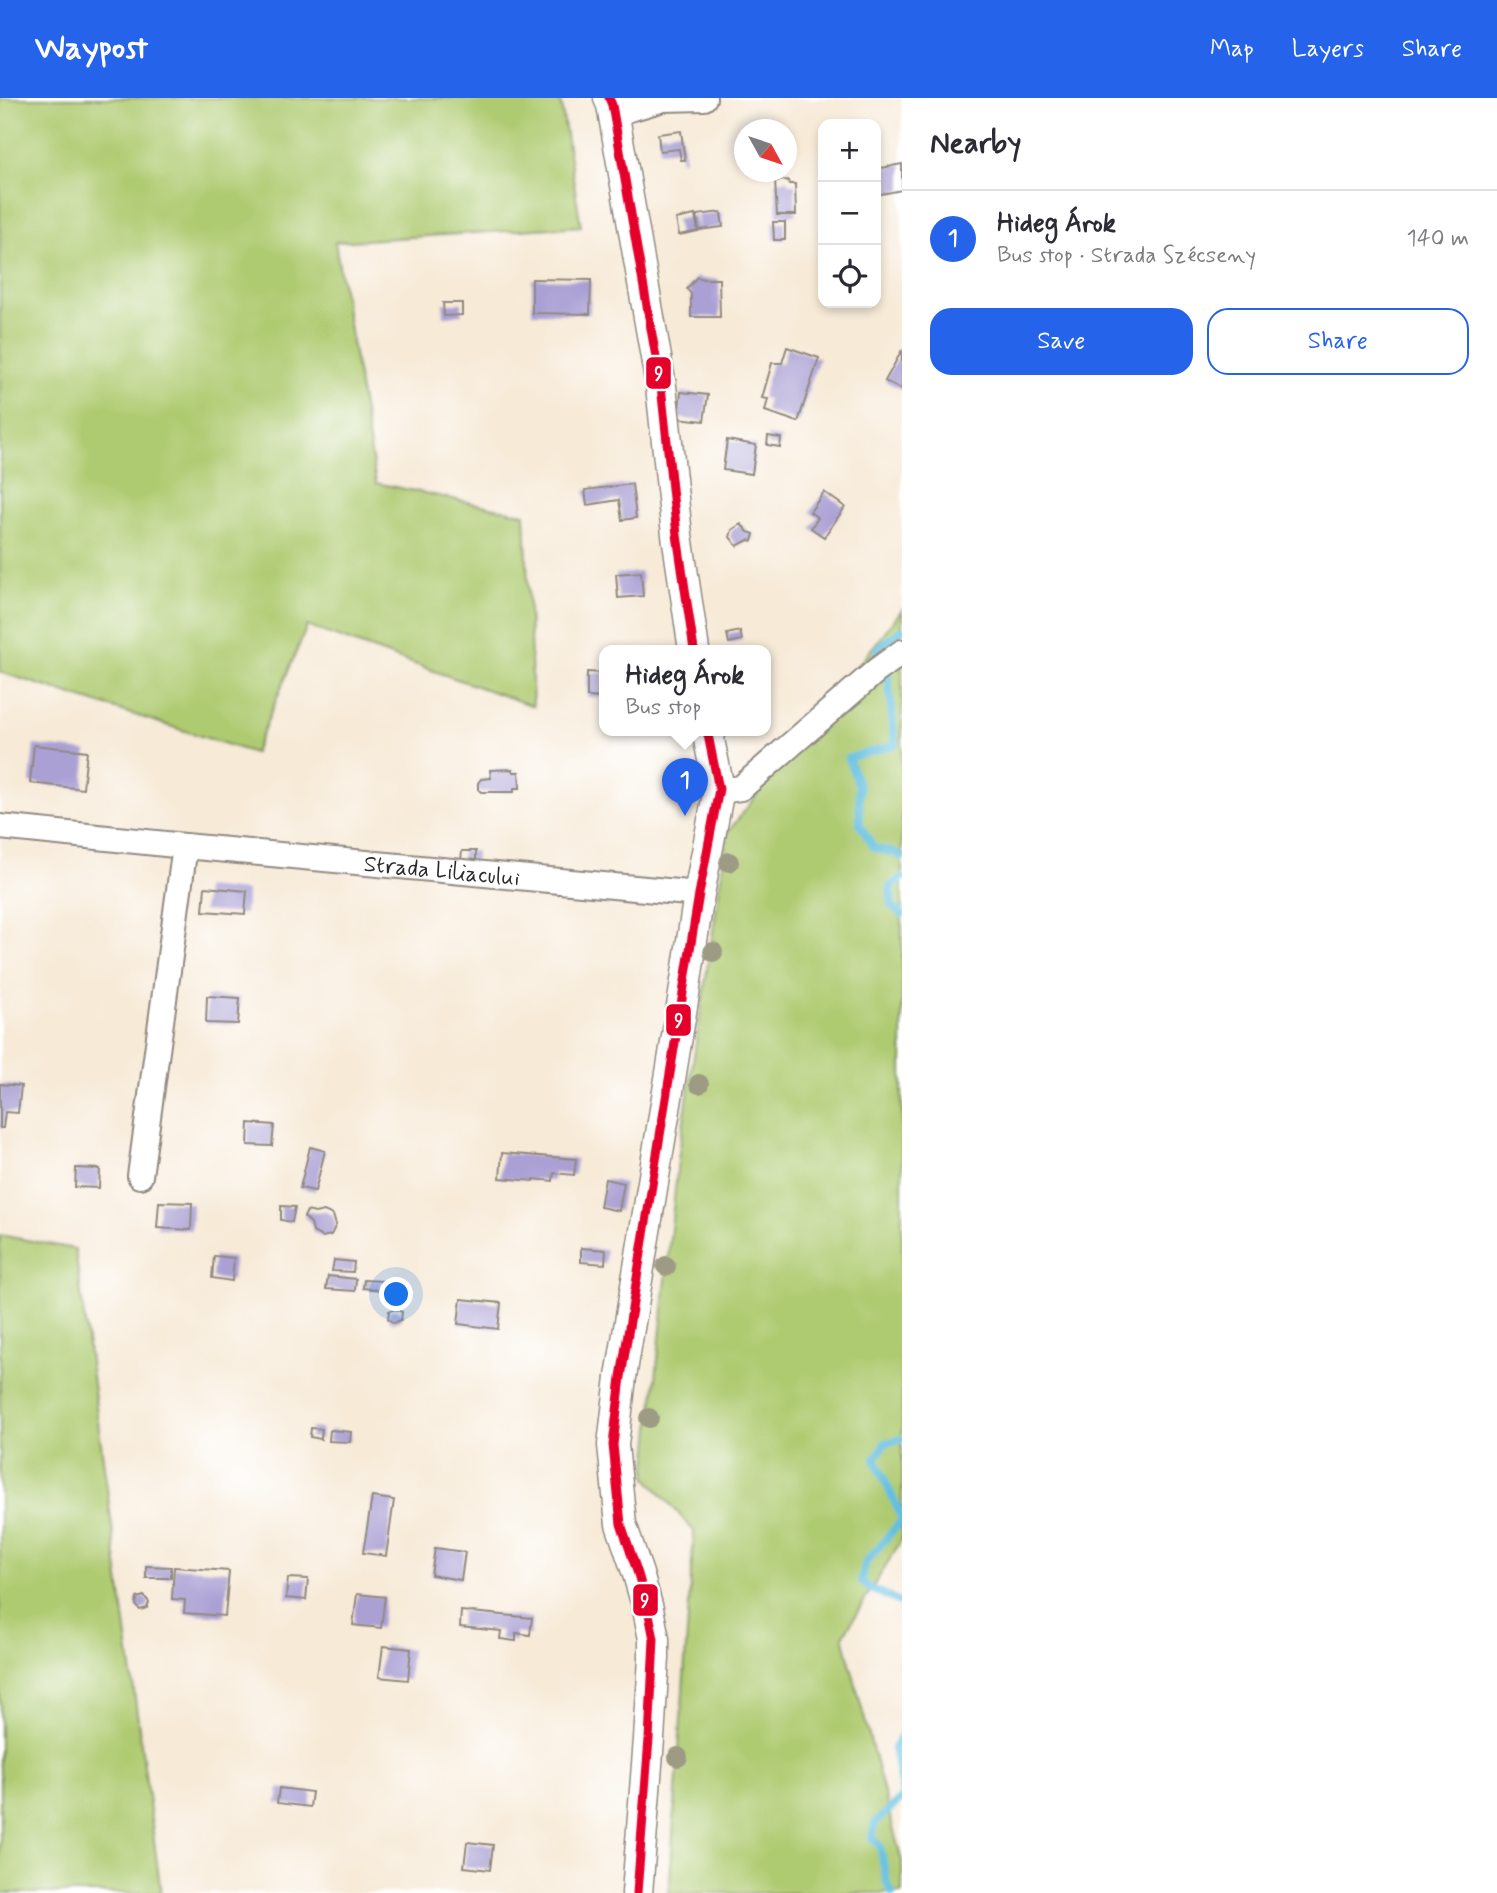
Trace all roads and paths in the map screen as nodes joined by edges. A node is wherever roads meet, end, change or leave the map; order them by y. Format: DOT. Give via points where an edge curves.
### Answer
graph roads {
  1 [pos="704,98"];
  2 [pos="620,103"];
  3 [pos="693,645"];
  4 [pos="889,662"];
  5 [pos="708,736"];
  6 [pos="719,789"];
  7 [pos="0,827"];
  8 [pos="185,846"];
  9 [pos="699,894"];
  10 [pos="140,1176"];
  11 [pos="637,1893"];
  1 -- 2 [label="street"];
  2 -- 3 [label="street"];
  4 -- 6 [label="street" via="741,788"];
  5 -- 6 [label="street"];
  6 -- 9 [label="street"];
  7 -- 8 [label="street, Strada Liliacului"];
  8 -- 9 [label="street, Strada Liliacului"];
  8 -- 10 [label="street"];
  9 -- 11 [label="street" via="613,1445 621,1524 642,1586 653,1639"];
}
